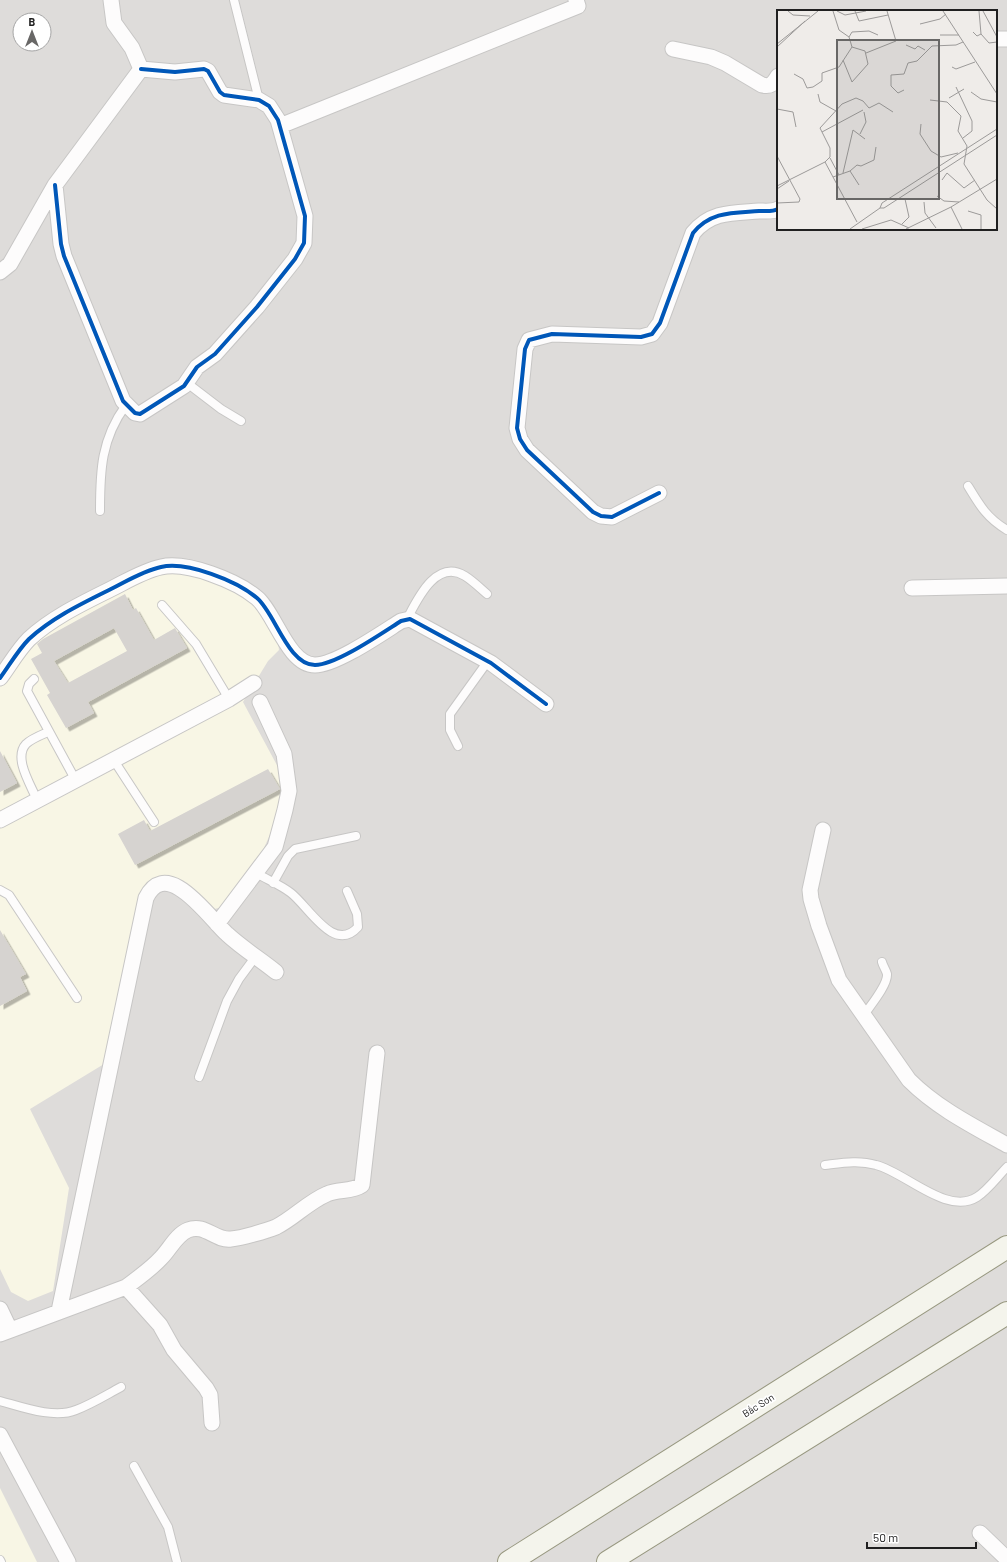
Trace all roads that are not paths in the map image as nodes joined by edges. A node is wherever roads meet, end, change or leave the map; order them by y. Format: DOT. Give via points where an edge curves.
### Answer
graph roads {
  1 [pos="111,0"];
  2 [pos="234,0"];
  3 [pos="576,0"];
  4 [pos="673,49"];
  5 [pos="141,69"];
  6 [pos="777,78"];
  7 [pos="259,100"];
  8 [pos="280,126"];
  9 [pos="54,185"];
  10 [pos="777,209"];
  11 [pos="0,272"];
  12 [pos="188,383"];
  13 [pos="126,405"];
  14 [pos="241,421"];
  15 [pos="968,486"];
  16 [pos="659,493"];
  17 [pos="100,511"];
  18 [pos="1007,530"];
  19 [pos="1007,586"];
  20 [pos="912,588"];
  21 [pos="487,594"];
  22 [pos="162,605"];
  23 [pos="407,619"];
  24 [pos="488,661"];
  25 [pos="0,678"];
  26 [pos="34,679"];
  27 [pos="254,683"];
  28 [pos="229,699"];
  29 [pos="260,702"];
  30 [pos="546,704"];
  31 [pos="48,732"];
  32 [pos="458,746"];
  33 [pos="113,759"];
  34 [pos="75,779"];
  35 [pos="37,800"];
  36 [pos="0,820"];
  37 [pos="154,822"];
  38 [pos="823,830"];
  39 [pos="356,836"];
  40 [pos="256,874"];
  41 [pos="273,883"];
  42 [pos="0,890"];
  43 [pos="346,891"];
  44 [pos="217,924"];
  45 [pos="256,956"];
  46 [pos="882,962"];
  47 [pos="276,972"];
  48 [pos="77,998"];
  49 [pos="864,1015"];
  50 [pos="377,1053"];
  51 [pos="199,1078"];
  52 [pos="1007,1145"];
  53 [pos="825,1164"];
  54 [pos="1007,1167"];
  55 [pos="1007,1247"];
  56 [pos="126,1287"];
  57 [pos="0,1309"];
  58 [pos="59,1311"];
  59 [pos="1007,1313"];
  60 [pos="5,1332"];
  61 [pos="121,1387"];
  62 [pos="0,1401"];
  63 [pos="212,1423"];
  64 [pos="0,1436"];
  65 [pos="134,1466"];
  66 [pos="980,1533"];
  67 [pos="1007,1559"];
  68 [pos="68,1562"];
  69 [pos="177,1562"];
  70 [pos="510,1562"];
  71 [pos="608,1562"];
  1 -- 5 [label="street" via="114,23 132,48"];
  2 -- 7 [label="lane"];
  3 -- 8 [label="street" via="578,6"];
  4 -- 6 [label="street" via="711,57 762,85 773,84"];
  5 -- 7 [label="street" via="169,72 204,69 224,95"];
  5 -- 9 [label="street"];
  7 -- 8 [label="street" via="269,106"];
  8 -- 12 [label="street" via="305,216 304,243 295,259 257,307 215,354 197,367"];
  9 -- 11 [label="street" via="10,264"];
  9 -- 13 [label="street" via="64,256"];
  10 -- 16 [label="street" via="716,216 704,221 693,233 660,323 652,334 641,337 552,334 529,340 525,349 517,428 527,450 593,512 601,516 612,516"];
  12 -- 13 [label="street" via="140,414"];
  12 -- 14 [label="lane"];
  13 -- 17 [label="lane" via="109,432 103,455"];
  15 -- 18 [label="lane" via="983,511"];
  19 -- 20 [label="street"];
  21 -- 23 [label="lane" via="464,576 447,572 435,578 424,589"];
  22 -- 28 [label="lane" via="196,644"];
  23 -- 24 [label="street"];
  23 -- 25 [label="street" via="330,662 315,665 295,654 265,606 257,598 194,568 162,566 88,601 40,629 27,641"];
  24 -- 30 [label="street"];
  24 -- 32 [label="lane" via="450,714 450,730"];
  26 -- 31 [label="lane" via="27,691"];
  27 -- 28 [label="street"];
  28 -- 33 [label="street"];
  29 -- 40 [label="street" via="284,754 288,791 275,847"];
  31 -- 34 [label="lane"];
  31 -- 35 [label="lane" via="26,743 21,752 21,760"];
  33 -- 34 [label="street"];
  33 -- 37 [label="lane"];
  34 -- 35 [label="street"];
  35 -- 36 [label="street"];
  38 -- 49 [label="street" via="810,890 811,899 818,926 839,980"];
  39 -- 41 [label="lane" via="295,849 288,856"];
  40 -- 41 [label="lane"];
  40 -- 44 [label="street"];
  41 -- 43 [label="lane" via="298,899 326,929 345,936 353,933 358,927 357,914"];
  42 -- 48 [label="lane" via="9,895"];
  44 -- 45 [label="street" via="226,934"];
  44 -- 58 [label="street" via="197,902 176,885 158,884 150,889 146,898"];
  45 -- 47 [label="street"];
  45 -- 51 [label="lane" via="227,1001"];
  46 -- 49 [label="lane" via="887,974 884,985"];
  49 -- 52 [label="street" via="909,1080 919,1090 960,1119"];
  50 -- 56 [label="street" via="362,1186 328,1193 275,1227 232,1239 222,1239 198,1228 190,1229 183,1232 144,1275"];
  53 -- 54 [label="lane" via="857,1161 878,1165 948,1201 963,1202 977,1198"];
  55 -- 70 [label="main road, Bắc Sơn"];
  56 -- 58 [label="street"];
  56 -- 63 [label="street" via="160,1325 174,1350 206,1388 210,1395"];
  57 -- 60 [label="street"];
  58 -- 60 [label="street"];
  59 -- 71 [label="main road"];
  61 -- 62 [label="lane" via="76,1410 65,1412 26,1408"];
  64 -- 68 [label="street"];
  65 -- 69 [label="lane" via="168,1527"];
  66 -- 67 [label="street"];
}
